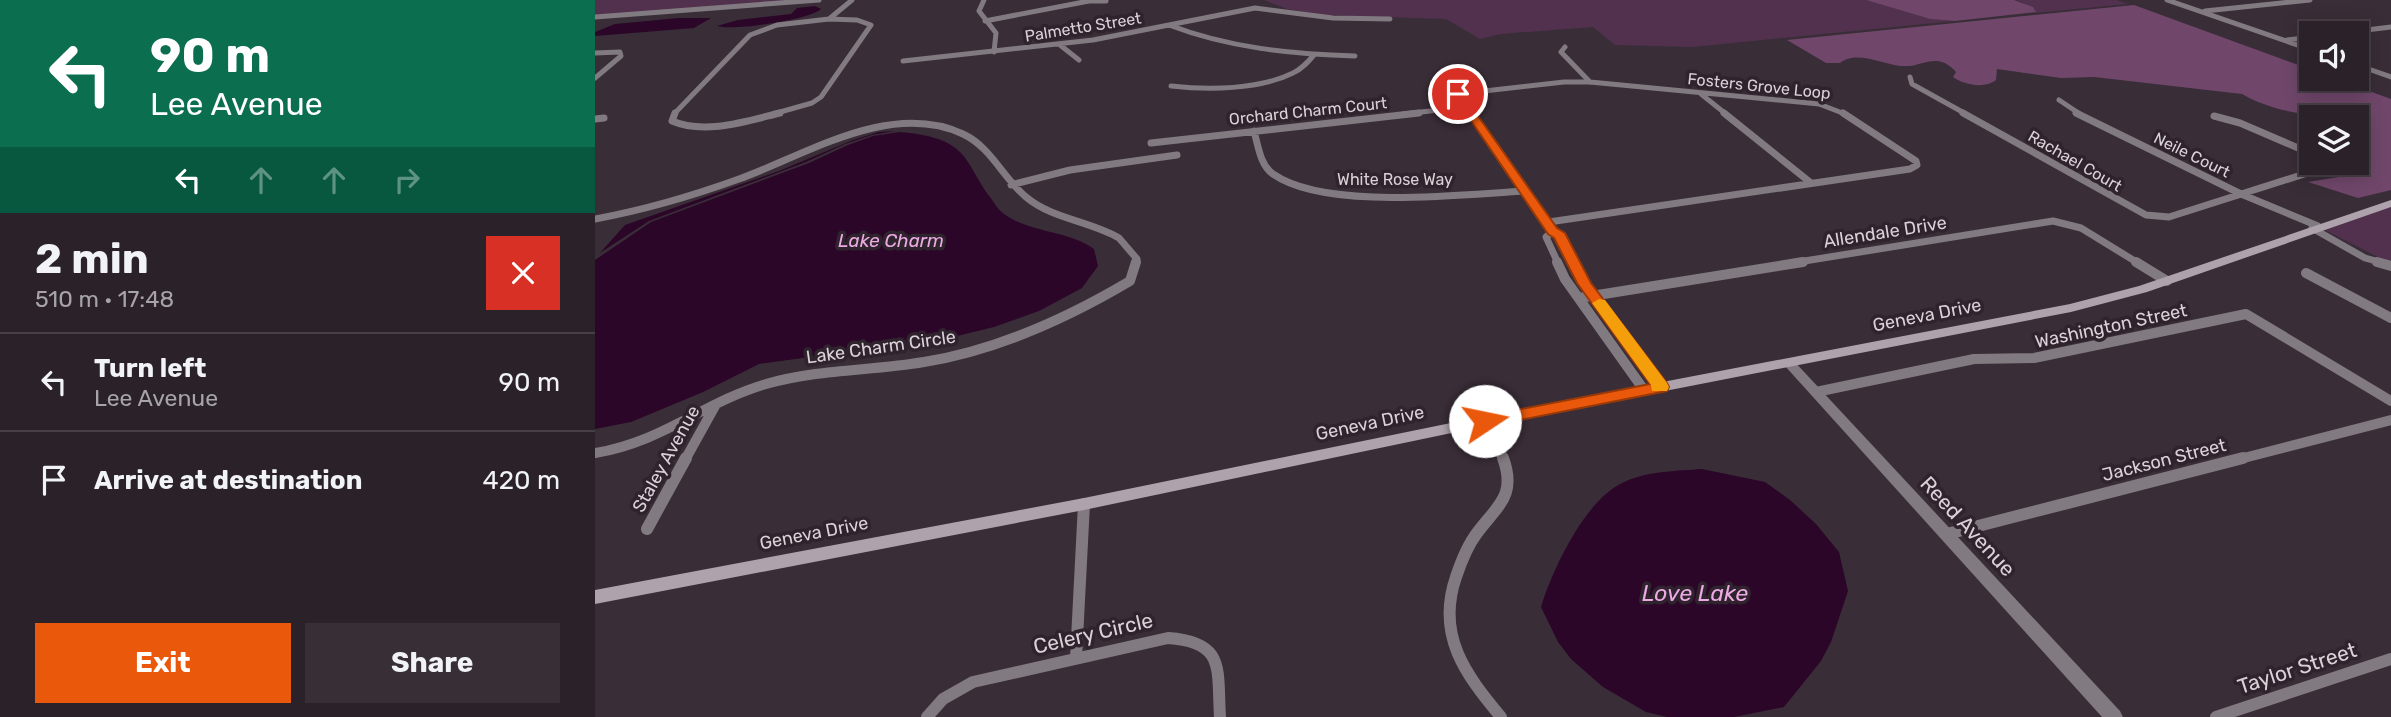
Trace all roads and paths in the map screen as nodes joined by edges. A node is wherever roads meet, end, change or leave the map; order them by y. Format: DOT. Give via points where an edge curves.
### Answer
graph roads {
  1 [pos="819,0"];
  2 [pos="985,0"];
  3 [pos="2167,0"];
  4 [pos="2310,0"];
  5 [pos="1105,1"];
  6 [pos="850,2"];
  7 [pos="838,5"];
  8 [pos="2201,12"];
  9 [pos="595,17"];
  10 [pos="829,19"];
  11 [pos="1390,19"];
  12 [pos="985,21"];
  13 [pos="1168,24"];
  14 [pos="2391,27"];
  15 [pos="2369,30"];
  16 [pos="2299,38"];
  17 [pos="2283,40"];
  18 [pos="1060,45"];
  19 [pos="2299,46"];
  20 [pos="1566,47"];
  21 [pos="994,52"];
  22 [pos="595,53"];
  23 [pos="1314,55"];
  24 [pos="1355,56"];
  25 [pos="1079,60"];
  26 [pos="904,61"];
  27 [pos="2369,69"];
  28 [pos="2390,76"];
  29 [pos="595,78"];
  30 [pos="1910,78"];
  31 [pos="1590,82"];
  32 [pos="1171,86"];
  33 [pos="1700,94"];
  34 [pos="2060,100"];
  35 [pos="1468,107"];
  36 [pos="2214,116"];
  37 [pos="604,118"];
  38 [pos="595,119"];
  39 [pos="1254,131"];
  40 [pos="1151,142"];
  41 [pos="2299,148"];
  42 [pos="1177,155"];
  43 [pos="2302,175"];
  44 [pos="1811,183"];
  45 [pos="1011,185"];
  46 [pos="1527,191"];
  47 [pos="2241,194"];
  48 [pos="2391,203"];
  49 [pos="595,219"];
  50 [pos="1551,227"];
  51 [pos="2315,227"];
  52 [pos="2391,266"];
  53 [pos="2306,273"];
  54 [pos="2167,281"];
  55 [pos="1594,296"];
  56 [pos="1579,298"];
  57 [pos="2391,318"];
  58 [pos="1789,363"];
  59 [pos="1653,389"];
  60 [pos="1816,392"];
  61 [pos="2391,401"];
  62 [pos="715,406"];
  63 [pos="2391,420"];
  64 [pos="1485,421"];
  65 [pos="595,453"];
  66 [pos="1084,503"];
  67 [pos="647,529"];
  68 [pos="1947,534"];
  69 [pos="595,597"];
  70 [pos="1076,658"];
  71 [pos="2391,659"];
  72 [pos="927,717"];
  73 [pos="1220,717"];
  74 [pos="1501,717"];
  75 [pos="2115,717"];
  76 [pos="2217,717"];
  1 -- 9 [label="street"];
  2 -- 12 [label="street" via="979,11"];
  3 -- 8 [label="street"];
  4 -- 8 [label="street"];
  5 -- 12 [label="street"];
  6 -- 7 [label="street"];
  7 -- 10 [label="street"];
  8 -- 17 [label="street"];
  10 -- 10 [label="street" via="870,25 821,97 812,103 731,123 694,127 672,121 750,35 777,25"];
  11 -- 13 [label="street, Palmetto Street" via="1333,19 1255,8"];
  12 -- 21 [label="street" via="996,33"];
  13 -- 18 [label="street, Palmetto Street"];
  13 -- 23 [label="street" via="1228,44"];
  14 -- 15 [label="street"];
  16 -- 17 [label="street"];
  17 -- 19 [label="street"];
  18 -- 21 [label="street, Palmetto Street"];
  18 -- 25 [label="street"];
  20 -- 31 [label="street" via="1561,52"];
  21 -- 26 [label="street, Palmetto Street"];
  22 -- 29 [label="street" via="620,52 621,56"];
  23 -- 24 [label="street"];
  23 -- 32 [label="street" via="1296,73 1283,77 1205,88"];
  27 -- 28 [label="street"];
  30 -- 47 [label="street, Rachael Court" via="1912,84 2146,215 2169,216"];
  31 -- 33 [label="street, Fosters Grove Loop"];
  31 -- 35 [label="street, Fosters Grove Loop" via="1458,94"];
  33 -- 44 [label="street"];
  33 -- 44 [label="street, Fosters Grove Loop" via="1833,107 1917,165"];
  34 -- 47 [label="street, Neile Court" via="2067,108"];
  35 -- 39 [label="street, Orchard Charm Court"];
  35 -- 46 [label="street"];
  36 -- 41 [label="street"];
  37 -- 38 [label="street"];
  39 -- 40 [label="street, Orchard Charm Court"];
  39 -- 46 [label="street, White Rose Way" via="1264,165 1274,176 1304,188 1361,196"];
  42 -- 45 [label="street" via="1070,170"];
  43 -- 47 [label="street, Rachael Court"];
  44 -- 50 [label="street, Fosters Grove Loop"];
  45 -- 49 [label="street, Lake Charm Circle" via="978,142 940,127 913,124 853,135 670,202"];
  45 -- 62 [label="street, Lake Charm Circle" via="1021,196 1117,236 1132,248 1137,259 1130,281 1038,328 968,352 791,377"];
  46 -- 50 [label="street"];
  47 -- 51 [label="street, Neile Court"];
  48 -- 51 [label="main road, Geneva Drive"];
  50 -- 55 [label="street"];
  50 -- 56 [label="street" via="1546,237"];
  51 -- 52 [label="street, Neile Court" via="2365,258"];
  51 -- 54 [label="main road, Geneva Drive"];
  53 -- 57 [label="street"];
  54 -- 55 [label="street, Allendale Drive" via="2081,228 2053,221"];
  54 -- 58 [label="main road, Geneva Drive" via="2071,308"];
  55 -- 56 [label="street, Allendale Drive"];
  55 -- 59 [label="street"];
  56 -- 59 [label="street"];
  58 -- 59 [label="main road, Geneva Drive"];
  58 -- 60 [label="street, Reed Avenue"];
  59 -- 64 [label="main road, Geneva Drive"];
  60 -- 61 [label="street, Washington Street" via="1974,359 2034,358 2246,314"];
  60 -- 68 [label="street, Reed Avenue"];
  62 -- 65 [label="street, Lake Charm Circle" via="632,446"];
  62 -- 67 [label="street, Staley Avenue"];
  63 -- 68 [label="street, Jackson Street"];
  64 -- 66 [label="main road, Geneva Drive"];
  64 -- 74 [label="street" via="1503,458 1506,495 1474,537 1454,577 1446,610 1459,664"];
  66 -- 69 [label="main road, Geneva Drive"];
  66 -- 70 [label="street"];
  68 -- 75 [label="street, Reed Avenue"];
  70 -- 72 [label="street, Celery Circle" via="973,682 943,698"];
  70 -- 73 [label="street, Celery Circle" via="1168,638 1206,644 1215,659"];
  71 -- 76 [label="street, Taylor Street"];
}
